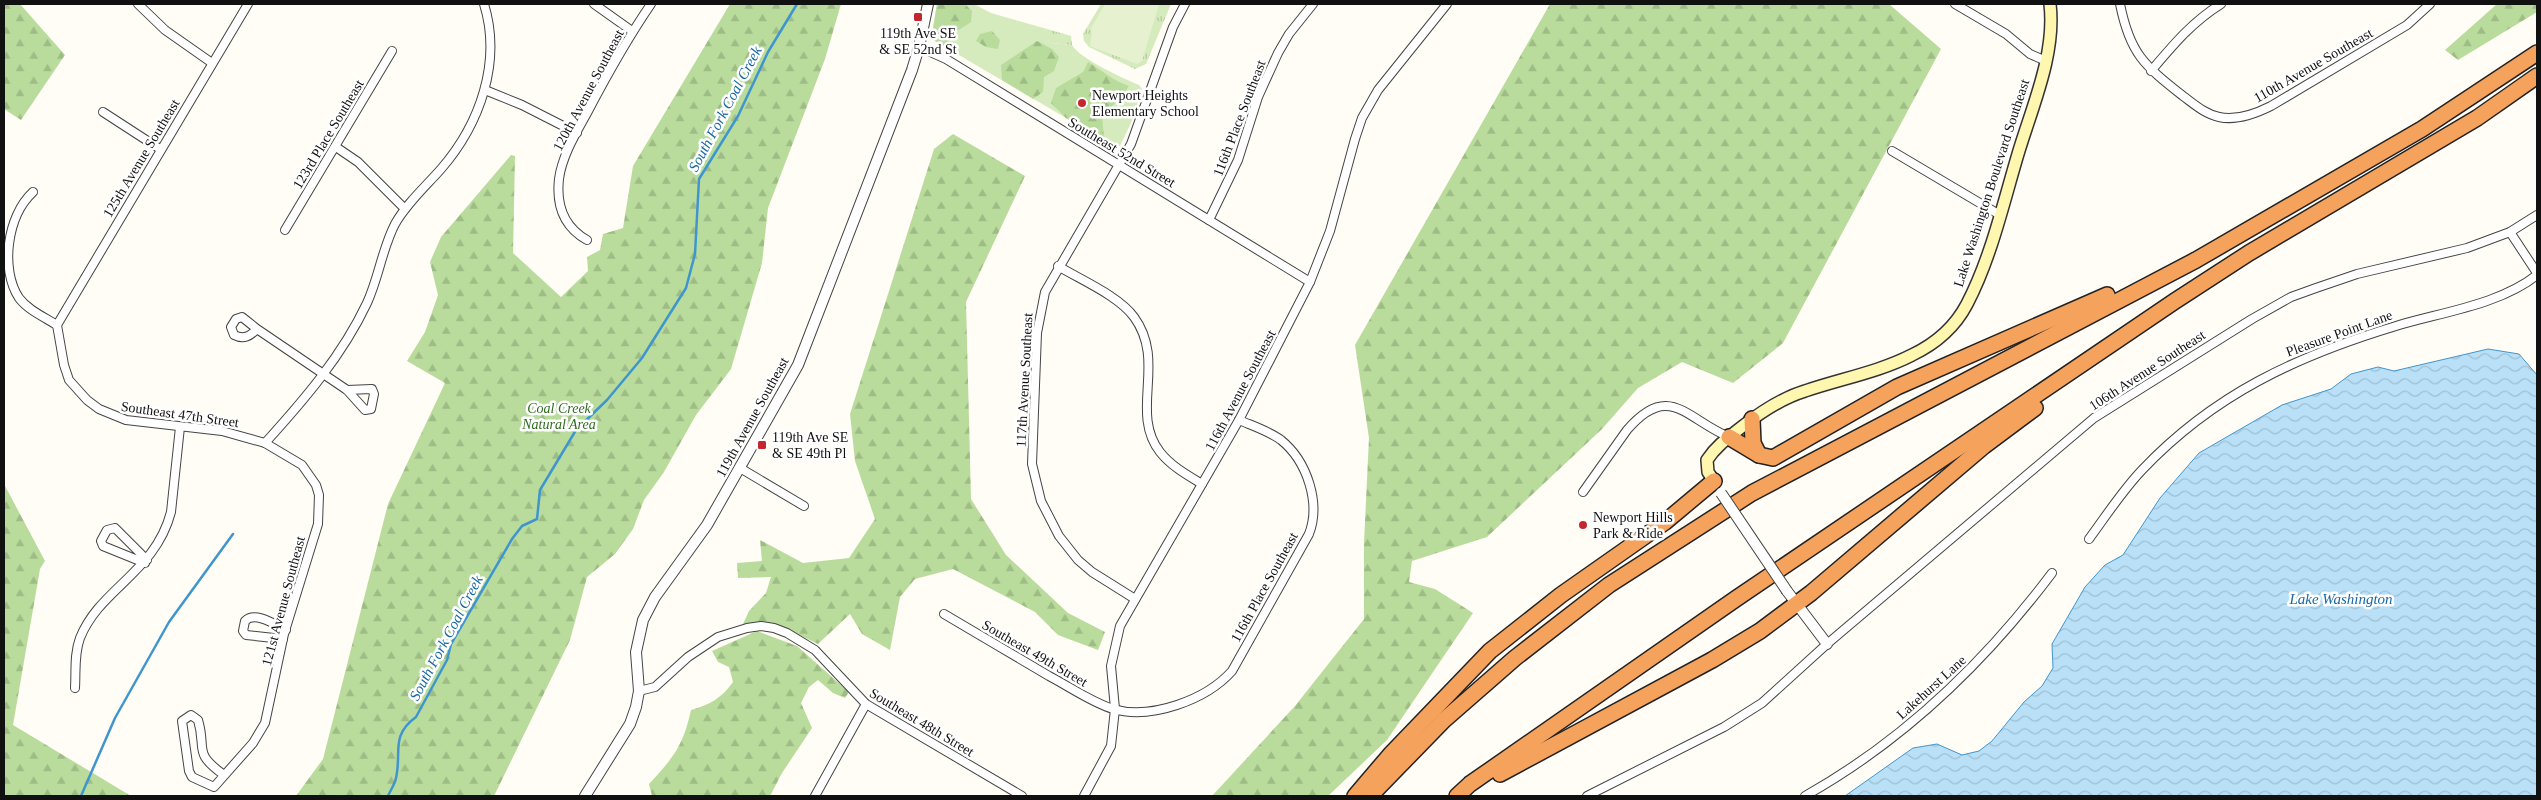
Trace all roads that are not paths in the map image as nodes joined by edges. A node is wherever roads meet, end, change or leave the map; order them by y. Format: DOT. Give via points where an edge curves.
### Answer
graph roads {
  1 [pos="138,4"];
  2 [pos="248,4"];
  3 [pos="484,4"];
  4 [pos="594,4"];
  5 [pos="651,4"];
  6 [pos="928,4"];
  7 [pos="1185,4"];
  8 [pos="1314,4"];
  9 [pos="1448,4"];
  10 [pos="1955,4"];
  11 [pos="2050,4"];
  12 [pos="2120,4"];
  13 [pos="2221,4"];
  14 [pos="2430,4"];
  15 [pos="632,31"];
  16 [pos="919,47"];
  17 [pos="392,51"];
  18 [pos="2537,53"];
  19 [pos="2046,61"];
  20 [pos="212,63"];
  21 [pos="2151,71"];
  22 [pos="2537,76"];
  23 [pos="485,90"];
  24 [pos="103,112"];
  25 [pos="576,133"];
  26 [pos="336,147"];
  27 [pos="160,149"];
  28 [pos="1892,151"];
  29 [pos="1120,165"];
  30 [pos="33,192"];
  31 [pos="405,208"];
  32 [pos="2000,215"];
  33 [pos="2537,215"];
  34 [pos="1209,220"];
  35 [pos="285,230"];
  36 [pos="2510,232"];
  37 [pos="587,240"];
  38 [pos="2225,242"];
  39 [pos="1058,266"];
  40 [pos="2537,274"];
  41 [pos="1310,282"];
  42 [pos="2175,301"];
  43 [pos="57,325"];
  44 [pos="257,329"];
  45 [pos="324,374"];
  46 [pos="347,390"];
  47 [pos="1752,419"];
  48 [pos="1239,420"];
  49 [pos="180,426"];
  50 [pos="1729,437"];
  51 [pos="265,443"];
  52 [pos="1759,455"];
  53 [pos="740,468"];
  54 [pos="1202,484"];
  55 [pos="1717,487"];
  56 [pos="1583,492"];
  57 [pos="804,506"];
  58 [pos="319,509"];
  59 [pos="2089,539"];
  60 [pos="146,561"];
  61 [pos="2052,573"];
  62 [pos="1135,599"];
  63 [pos="1796,604"];
  64 [pos="944,614"];
  65 [pos="286,630"];
  66 [pos="283,639"];
  67 [pos="1827,644"];
  68 [pos="75,688"];
  69 [pos="639,691"];
  70 [pos="866,704"];
  71 [pos="1115,710"];
  72 [pos="224,775"];
  73 [pos="1470,784"];
  74 [pos="585,796"];
  75 [pos="815,796"];
  76 [pos="1022,796"];
  77 [pos="1084,796"];
  78 [pos="1355,796"];
  79 [pos="1370,796"];
  80 [pos="1457,796"];
  81 [pos="1587,796"];
  82 [pos="1805,796"];
  1 -- 20 [label="street" via="166,30"];
  2 -- 20 [label="street, 125th Avenue Southeast"];
  3 -- 23 [label="street" via="490,27 491,52"];
  4 -- 15 [label="street"];
  5 -- 15 [label="street, 120th Avenue Southeast"];
  6 -- 16 [label="street, 119th Avenue Southeast"];
  7 -- 29 [label="street, 117th Avenue Southeast"];
  8 -- 34 [label="street, 116th Place Southeast" via="1278,53 1258,97 1238,160"];
  9 -- 41 [label="street, 116th Avenue Southeast" via="1378,90 1362,118 1330,231"];
  10 -- 19 [label="street" via="2006,34 2030,54"];
  11 -- 19 [label="main road, Lake Washington Boulevard Southeast" via="2051,29"];
  12 -- 21 [label="street, 110th Avenue Southeast" via="2128,38"];
  13 -- 21 [label="street" via="2181,35"];
  14 -- 21 [label="street, 110th Avenue Southeast" via="2407,26 2271,106 2246,116 2227,118 2201,110"];
  15 -- 25 [label="street, 120th Avenue Southeast"];
  16 -- 29 [label="street, Southeast 52nd Street" via="946,59"];
  16 -- 53 [label="street, 119th Avenue Southeast" via="798,365"];
  17 -- 26 [label="street, 123rd Place Southeast"];
  18 -- 38 [label="highway" via="2422,129"];
  19 -- 32 [label="main road, Lake Washington Boulevard Southeast"];
  20 -- 27 [label="street, 125th Avenue Southeast"];
  22 -- 42 [label="highway" via="2478,118"];
  23 -- 25 [label="street" via="522,104"];
  23 -- 31 [label="street" via="466,136"];
  24 -- 27 [label="street"];
  25 -- 37 [label="street, 120th Avenue Southeast" via="561,168 559,193 569,228"];
  26 -- 31 [label="street" via="358,162"];
  26 -- 35 [label="street, 123rd Place Southeast"];
  27 -- 43 [label="street, 125th Avenue Southeast"];
  28 -- 32 [label="street"];
  29 -- 34 [label="street, Southeast 52nd Street"];
  29 -- 39 [label="street, 117th Avenue Southeast"];
  30 -- 43 [label="street" via="24,200 13,223 5,254 8,280 19,299"];
  31 -- 45 [label="street" via="388,239 367,303"];
  32 -- 47 [label="main road, Lake Washington Boulevard Southeast" via="1966,305 1945,333 1912,356 1803,391"];
  33 -- 36 [label="street, 106th Avenue Southeast"];
  34 -- 41 [label="street, Southeast 52nd Street"];
  36 -- 40 [label="street"];
  36 -- 67 [label="street, 106th Avenue Southeast" via="2451,253 2356,274 2291,297 2252,319 2094,418"];
  38 -- 52 [label="highway" via="1897,387 1773,458"];
  38 -- 79 [label="highway" via="1752,493 1659,552 1609,585 1515,658 1444,720"];
  39 -- 54 [label="street" via="1120,303 1133,315 1149,355 1146,410 1152,440 1169,461"];
  39 -- 62 [label="street, 117th Avenue Southeast" via="1045,292 1038,325 1034,478 1050,522 1078,560"];
  40 -- 59 [label="street, Pleasure Point Lane" via="2507,294 2320,350 2280,368 2204,414 2172,439 2129,485"];
  41 -- 48 [label="street, 116th Avenue Southeast"];
  42 -- 63 [label="highway" via="2152,326 1984,446"];
  42 -- 73 [label="highway" via="1737,598"];
  43 -- 49 [label="street, Southeast 47th Street" via="69,380 87,400 112,416 126,420"];
  44 -- 45 [label="street"];
  45 -- 46 [label="street"];
  45 -- 51 [label="street"];
  47 -- 50 [label="main road, Lake Washington Boulevard Southeast"];
  47 -- 52 [label="highway" via="1753,443"];
  48 -- 54 [label="street, 116th Avenue Southeast"];
  48 -- 71 [label="street, 116th Place Southeast" via="1281,440 1296,458 1311,488 1313,503 1309,534 1232,671 1224,679 1185,702 1141,711"];
  49 -- 51 [label="street, Southeast 47th Street" via="222,430"];
  49 -- 60 [label="street" via="171,512 161,539"];
  50 -- 52 [label="highway"];
  50 -- 55 [label="main road, Lake Washington Boulevard Southeast" via="1714,449 1707,460 1708,472"];
  50 -- 56 [label="street" via="1712,430 1678,407 1652,408 1634,421"];
  51 -- 58 [label="street, Southeast 47th Street" via="290,456 312,476 319,495"];
  53 -- 57 [label="street"];
  53 -- 69 [label="street, 119th Avenue Southeast" via="707,525 645,615 636,652"];
  54 -- 62 [label="street, 116th Avenue Southeast"];
  55 -- 63 [label="street, Lake Washington Boulevard Southeast, bridge"];
  55 -- 78 [label="highway" via="1561,595 1490,652"];
  58 -- 65 [label="street, 121st Avenue Southeast" via="318,524"];
  60 -- 60 [label="street" via="103,546 101,541 107,530 115,528"];
  60 -- 68 [label="street" via="98,610 84,630 76,652"];
  61 -- 82 [label="street, Lakehurst Lane" via="2023,611 1948,691 1872,754"];
  62 -- 71 [label="street, 116th Avenue Southeast" via="1120,626 1114,646"];
  63 -- 67 [label="street, Lake Washington Boulevard Southeast"];
  63 -- 73 [label="highway" via="1718,656 1483,784"];
  64 -- 71 [label="street, Southeast 49th Street"];
  65 -- 66 [label="street, 121st Avenue Southeast"];
  65 -- 66 [label="street" via="257,617 251,616 245,621 243,631 246,635"];
  66 -- 72 [label="street, 121st Avenue Southeast" via="265,724 253,743"];
  67 -- 81 [label="street" via="1744,715"];
  69 -- 70 [label="street, Southeast 48th Street" via="655,687 688,657 718,637 761,626 787,633 814,650"];
  69 -- 74 [label="street, 119th Avenue Southeast" via="630,724"];
  70 -- 75 [label="street"];
  70 -- 76 [label="street, Southeast 48th Street"];
  71 -- 77 [label="street, 116th Avenue Southeast" via="1111,746"];
  72 -- 72 [label="street, 121st Avenue Southeast" via="208,764 202,754 198,720 194,716 186,717 182,721 188,771 192,777 211,787"];
  73 -- 80 [label="highway"];
}
